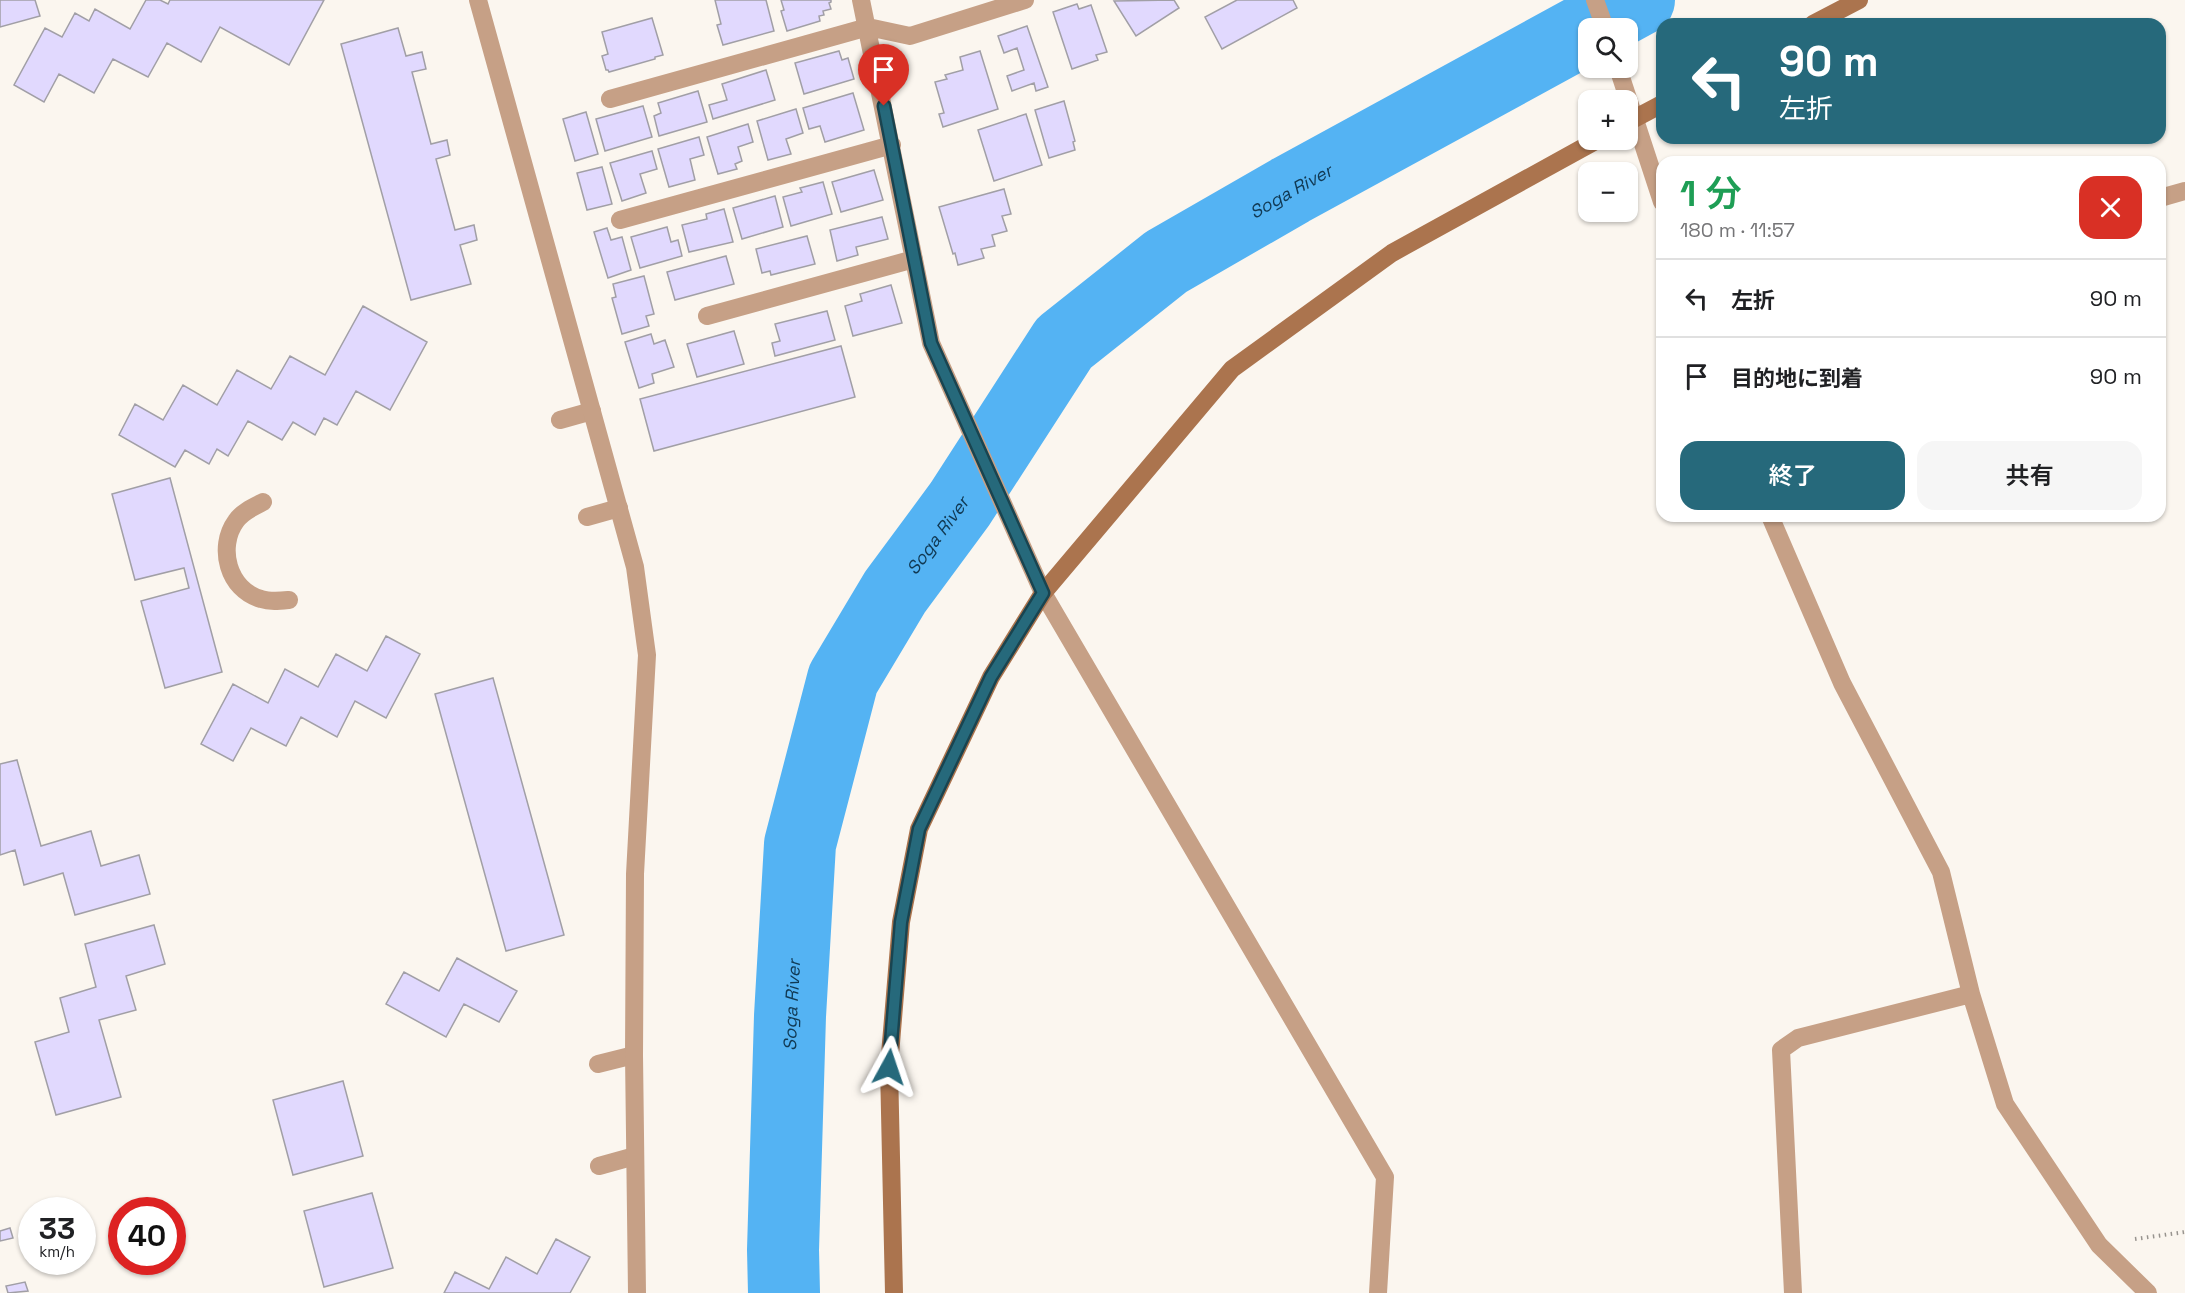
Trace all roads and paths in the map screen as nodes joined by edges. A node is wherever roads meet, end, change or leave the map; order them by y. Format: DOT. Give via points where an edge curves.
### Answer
graph roads {
  1 [pos="478,0"];
  2 [pos="861,0"];
  3 [pos="1025,0"];
  4 [pos="1595,0"];
  5 [pos="1858,0"];
  6 [pos="1601,18"];
  7 [pos="1824,18"];
  8 [pos="868,27"];
  9 [pos="610,99"];
  10 [pos="1656,107"];
  11 [pos="1638,117"];
  12 [pos="1638,139"];
  13 [pos="892,145"];
  14 [pos="1579,150"];
  15 [pos="1656,186"];
  16 [pos="2185,191"];
  17 [pos="2166,196"];
  18 [pos="620,220"];
  19 [pos="914,259"];
  20 [pos="707,316"];
  21 [pos="592,411"];
  22 [pos="560,420"];
  23 [pos="263,502"];
  24 [pos="619,508"];
  25 [pos="587,517"];
  26 [pos="1773,522"];
  27 [pos="1043,593"];
  28 [pos="289,600"];
  29 [pos="1971,994"];
  30 [pos="634,1055"];
  31 [pos="598,1064"];
  32 [pos="635,1156"];
  33 [pos="599,1166"];
  34 [pos="2185,1232"];
  35 [pos="2099,1245"];
  36 [pos="637,1293"];
  37 [pos="894,1293"];
  38 [pos="1378,1293"];
  39 [pos="1793,1293"];
  40 [pos="2148,1293"];
  1 -- 21 [label="street"];
  2 -- 8 [label="street"];
  3 -- 8 [label="street" via="910,36"];
  4 -- 6 [label="street"];
  5 -- 7 [label="street"];
  8 -- 9 [label="street"];
  8 -- 13 [label="street"];
  10 -- 11 [label="street"];
  12 -- 15 [label="street"];
  13 -- 18 [label="street"];
  13 -- 19 [label="street"];
  14 -- 27 [label="street" via="1392,253 1232,369"];
  16 -- 17 [label="street"];
  19 -- 20 [label="street"];
  19 -- 27 [label="street" via="931,343"];
  21 -- 22 [label="street"];
  21 -- 24 [label="street"];
  23 -- 28 [label="street" via="236,520 226,549 228,565 234,579 258,598 273,602"];
  24 -- 25 [label="street"];
  24 -- 30 [label="street" via="635,567 647,655 635,874"];
  26 -- 29 [label="street" via="1842,683 1941,872"];
  27 -- 37 [label="street" via="991,677 919,829 901,922 889,1067"];
  27 -- 38 [label="street" via="1385,1177"];
  29 -- 35 [label="street" via="2005,1104"];
  29 -- 39 [label="street" via="1798,1038 1781,1050"];
  30 -- 31 [label="street"];
  30 -- 32 [label="street"];
  32 -- 33 [label="street"];
  32 -- 36 [label="street"];
  34 -- 35 [label="path"];
  35 -- 40 [label="street"];
}
